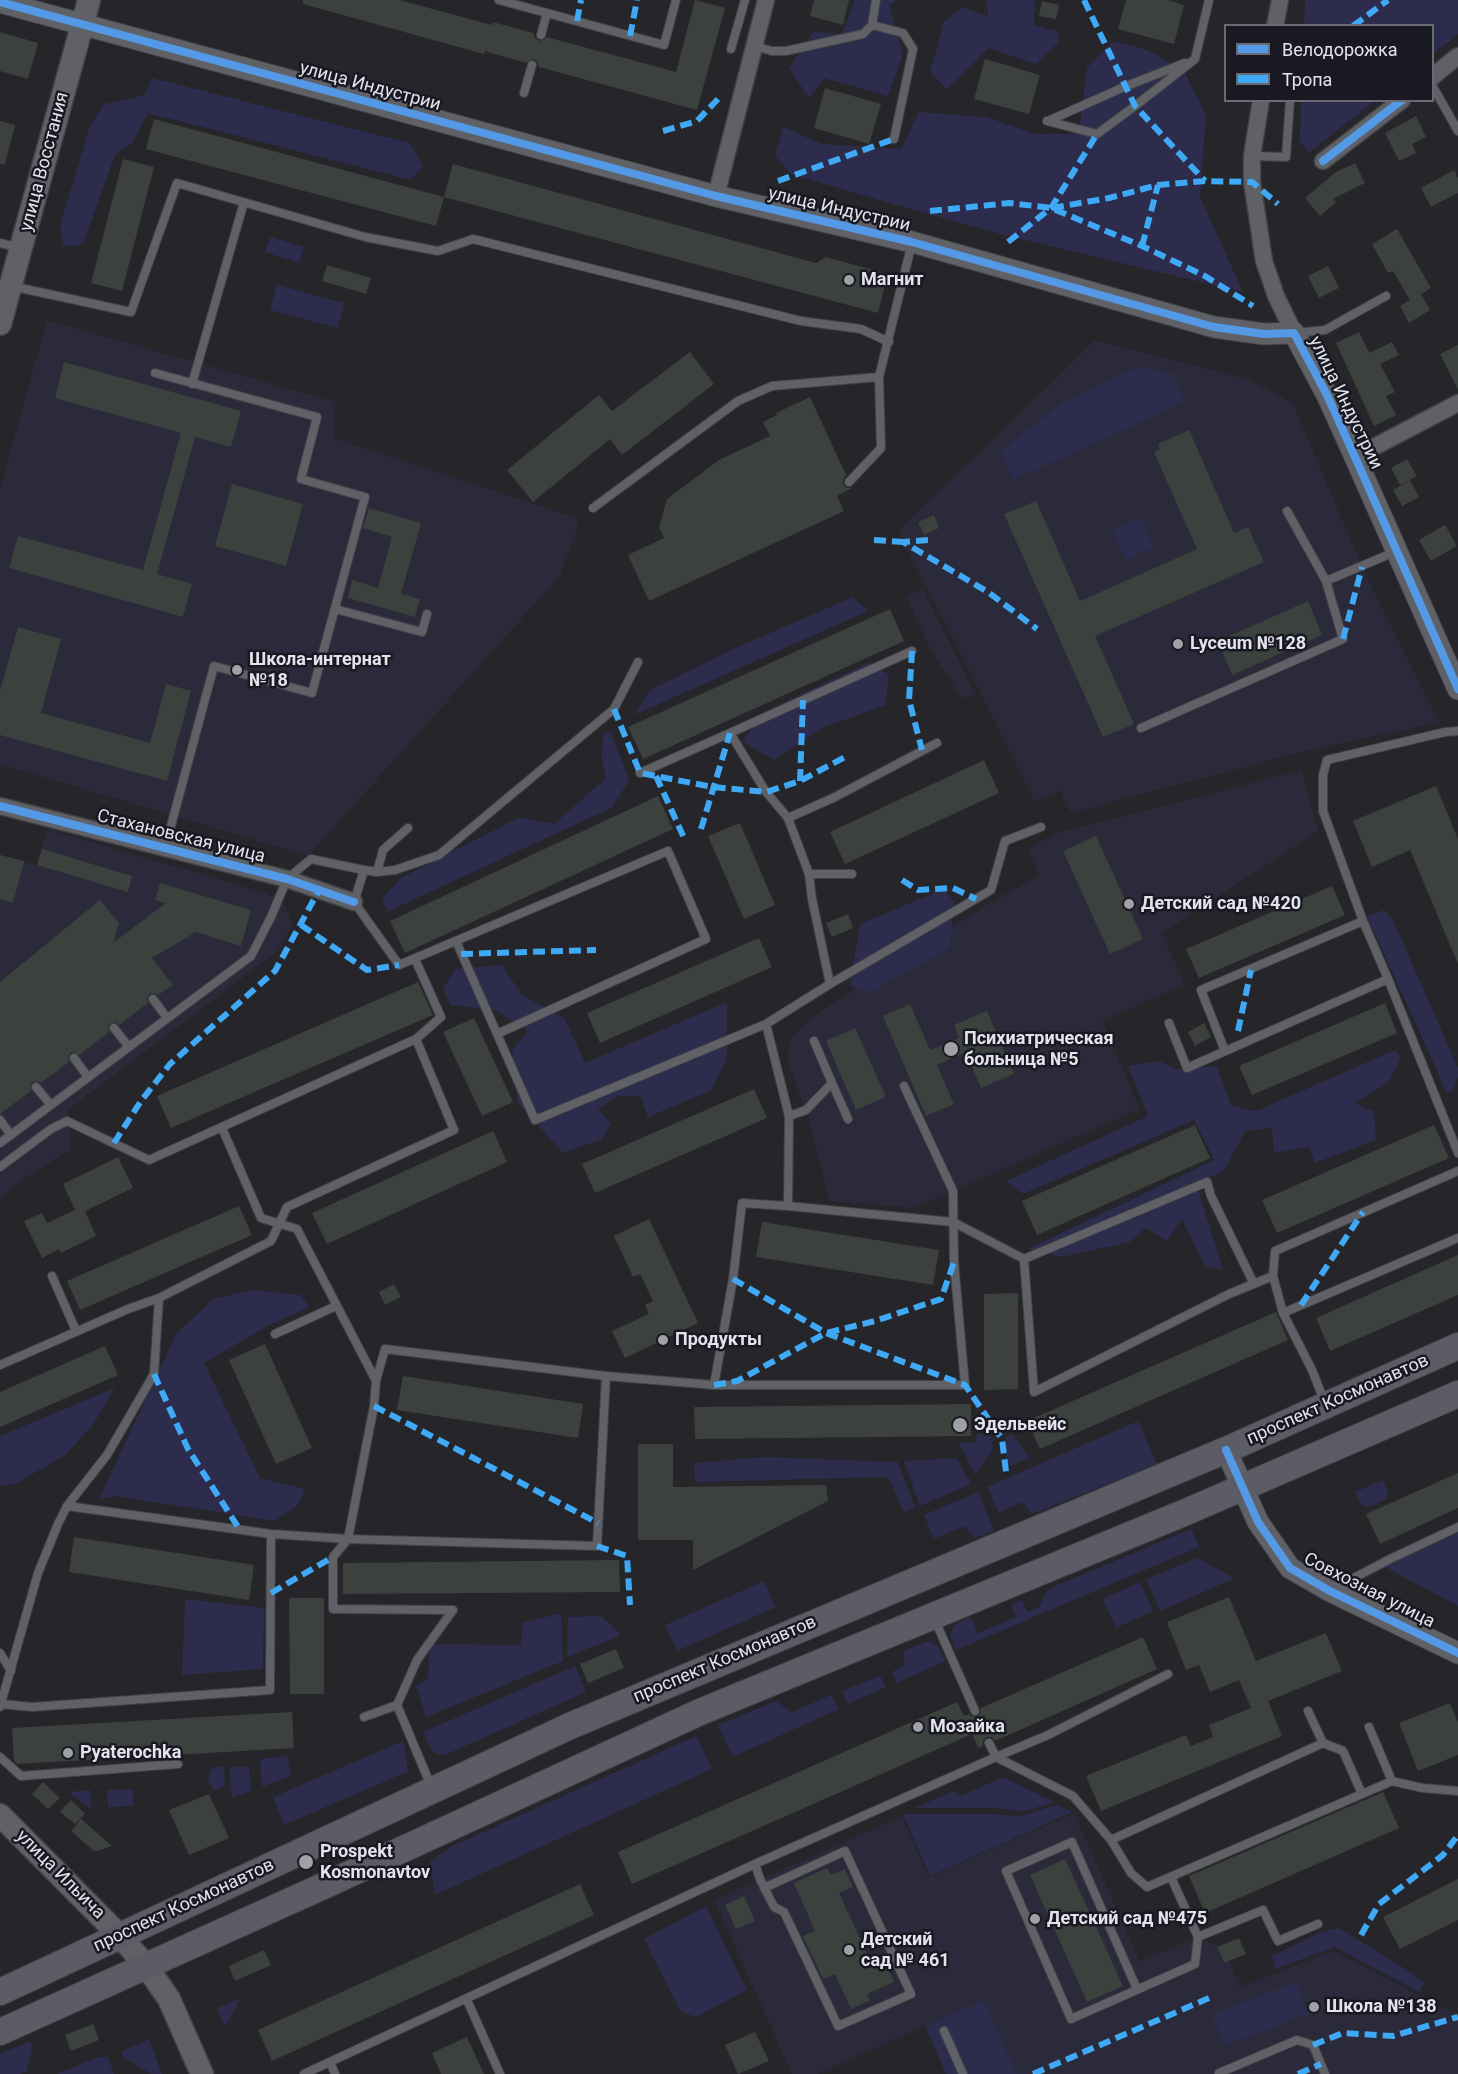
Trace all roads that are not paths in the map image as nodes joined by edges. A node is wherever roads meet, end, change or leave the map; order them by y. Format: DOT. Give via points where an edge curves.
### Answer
graph roads {
  1 [pos="89,0"];
  2 [pos="499,0"];
  3 [pos="676,0"];
  4 [pos="745,0"];
  5 [pos="876,0"];
  6 [pos="1209,0"];
  7 [pos="1280,0"];
  8 [pos="763,1"];
  9 [pos="0,2"];
  10 [pos="547,13"];
  11 [pos="1275,24"];
  12 [pos="82,25"];
  13 [pos="872,25"];
  14 [pos="541,36"];
  15 [pos="753,46"];
  16 [pos="731,49"];
  17 [pos="1458,56"];
  18 [pos="1195,59"];
  19 [pos="532,65"];
  20 [pos="1434,75"];
  21 [pos="1434,89"];
  22 [pos="524,93"];
  23 [pos="1261,102"];
  24 [pos="1290,102"];
  25 [pos="1399,102"];
  26 [pos="1458,131"];
  27 [pos="894,139"];
  28 [pos="1252,156"];
  29 [pos="1323,161"];
  30 [pos="716,196"];
  31 [pos="244,202"];
  32 [pos="912,242"];
  33 [pos="10,246"];
  34 [pos="10,286"];
  35 [pos="1386,296"];
  36 [pos="0,324"];
  37 [pos="1294,333"];
  38 [pos="889,342"];
  39 [pos="155,373"];
  40 [pos="879,377"];
  41 [pos="192,384"];
  42 [pos="1458,403"];
  43 [pos="1355,457"];
  44 [pos="849,482"];
  45 [pos="593,508"];
  46 [pos="1287,511"];
  47 [pos="1397,550"];
  48 [pos="1326,581"];
  49 [pos="335,609"];
  50 [pos="427,614"];
  51 [pos="912,651"];
  52 [pos="638,662"];
  53 [pos="1458,689"];
  54 [pos="1141,728"];
  55 [pos="1458,731"];
  56 [pos="730,733"];
  57 [pos="937,743"];
  58 [pos="640,773"];
  59 [pos="0,806"];
  60 [pos="788,818"];
  61 [pos="1041,827"];
  62 [pos="408,828"];
  63 [pos="165,848"];
  64 [pos="364,870"];
  65 [pos="377,872"];
  66 [pos="809,874"];
  67 [pos="852,874"];
  68 [pos="287,879"];
  69 [pos="354,902"];
  70 [pos="1363,921"];
  71 [pos="456,941"];
  72 [pos="415,959"];
  73 [pos="1388,979"];
  74 [pos="830,984"];
  75 [pos="153,999"];
  76 [pos="167,1018"];
  77 [pos="1168,1023"];
  78 [pos="766,1024"];
  79 [pos="114,1028"];
  80 [pos="497,1034"];
  81 [pos="416,1039"];
  82 [pos="814,1041"];
  83 [pos="129,1047"];
  84 [pos="1226,1051"];
  85 [pos="74,1058"];
  86 [pos="88,1077"];
  87 [pos="832,1083"];
  88 [pos="904,1086"];
  89 [pos="36,1087"];
  90 [pos="51,1105"];
  91 [pos="789,1116"];
  92 [pos="848,1119"];
  93 [pos="0,1120"];
  94 [pos="222,1128"];
  95 [pos="11,1135"];
  96 [pos="0,1143"];
  97 [pos="1458,1154"];
  98 [pos="0,1167"];
  99 [pos="1458,1171"];
  100 [pos="788,1206"];
  101 [pos="953,1222"];
  102 [pos="277,1224"];
  103 [pos="1458,1238"];
  104 [pos="1024,1259"];
  105 [pos="52,1276"];
  106 [pos="1273,1276"];
  107 [pos="1254,1284"];
  108 [pos="159,1298"];
  109 [pos="336,1306"];
  110 [pos="1283,1313"];
  111 [pos="76,1331"];
  112 [pos="275,1334"];
  113 [pos="1458,1346"];
  114 [pos="0,1365"];
  115 [pos="606,1376"];
  116 [pos="376,1381"];
  117 [pos="714,1384"];
  118 [pos="1458,1394"];
  119 [pos="1326,1406"];
  120 [pos="1226,1450"];
  121 [pos="1243,1488"];
  122 [pos="67,1506"];
  123 [pos="1458,1527"];
  124 [pos="271,1534"];
  125 [pos="348,1539"];
  126 [pos="1330,1591"];
  127 [pos="933,1616"];
  128 [pos="0,1653"];
  129 [pos="1458,1653"];
  130 [pos="11,1671"];
  131 [pos="1168,1674"];
  132 [pos="1,1705"];
  133 [pos="397,1705"];
  134 [pos="975,1711"];
  135 [pos="1308,1711"];
  136 [pos="364,1717"];
  137 [pos="1369,1727"];
  138 [pos="988,1743"];
  139 [pos="1323,1743"];
  140 [pos="0,1757"];
  141 [pos="996,1757"];
  142 [pos="178,1764"];
  143 [pos="1392,1781"];
  144 [pos="433,1790"];
  145 [pos="1458,1791"];
  146 [pos="1362,1794"];
  147 [pos="0,1815"];
  148 [pos="1111,1840"];
  149 [pos="755,1864"];
  150 [pos="1171,1877"];
  151 [pos="764,1888"];
  152 [pos="1318,1924"];
  153 [pos="120,1936"];
  154 [pos="1198,1937"];
  155 [pos="146,1966"];
  156 [pos="1137,1989"];
  157 [pos="0,1992"];
  158 [pos="467,2000"];
  159 [pos="944,2031"];
  160 [pos="0,2032"];
  161 [pos="330,2062"];
  162 [pos="1219,2073"];
  163 [pos="202,2074"];
  164 [pos="304,2074"];
  165 [pos="335,2074"];
  166 [pos="500,2074"];
  167 [pos="963,2074"];
  168 [pos="1325,2074"];
  1 -- 12 [label="main road, улица Восстания"];
  2 -- 10 [label="lane"];
  3 -- 10 [label="lane" via="664,45"];
  4 -- 16 [label="lane"];
  5 -- 13 [label="lane"];
  6 -- 18 [label="lane"];
  7 -- 11 [label="street"];
  8 -- 15 [label="street"];
  9 -- 12 [label="street, улица Индустрии"];
  10 -- 14 [label="lane"];
  12 -- 30 [label="street, улица Индустрии"];
  12 -- 33 [label="main road, улица Восстания"];
  13 -- 15 [label="lane" via="863,34 786,51"];
  13 -- 27 [label="lane" via="903,33 913,49"];
  15 -- 30 [label="street"];
  17 -- 20 [label="street"];
  18 -- 18 [label="lane" via="1097,134 1047,121 1124,87"];
  19 -- 22 [label="lane"];
  21 -- 26 [label="lane"];
  23 -- 28 [label="street"];
  24 -- 28 [label="lane" via="1286,157"];
  25 -- 29 [label="street"];
  28 -- 37 [label="street" via="1264,261"];
  30 -- 32 [label="street, улица Индустрии"];
  31 -- 34 [label="lane" via="177,183 131,312"];
  31 -- 38 [label="lane" via="365,237 438,251 473,239 801,321 861,329"];
  31 -- 41 [label="lane"];
  32 -- 37 [label="street, улица Индустрии" via="1214,327 1264,334"];
  32 -- 38 [label="lane"];
  33 -- 34 [label="main road, улица Восстания"];
  34 -- 36 [label="main road, улица Восстания"];
  35 -- 37 [label="lane" via="1325,330"];
  37 -- 43 [label="street, улица Индустрии"];
  38 -- 40 [label="lane"];
  39 -- 41 [label="lane"];
  40 -- 44 [label="lane" via="880,448"];
  40 -- 45 [label="lane" via="772,386 738,400"];
  41 -- 49 [label="lane" via="317,417 301,479 365,497"];
  42 -- 43 [label="street"];
  43 -- 47 [label="street, улица Индустрии"];
  46 -- 48 [label="lane"];
  47 -- 48 [label="lane"];
  47 -- 53 [label="street, улица Индустрии"];
  48 -- 54 [label="lane" via="1343,639"];
  49 -- 50 [label="lane" via="422,632"];
  49 -- 63 [label="lane" via="312,693 214,666"];
  51 -- 56 [label="lane"];
  52 -- 65 [label="lane" via="614,709 439,855"];
  55 -- 70 [label="lane" via="1327,760 1323,811"];
  56 -- 58 [label="lane"];
  56 -- 60 [label="lane" via="766,792"];
  57 -- 60 [label="lane"];
  59 -- 63 [label="street, Стахановская улица"];
  60 -- 66 [label="lane"];
  61 -- 74 [label="lane" via="1005,841 992,890"];
  62 -- 65 [label="lane" via="383,850"];
  63 -- 68 [label="street, Стахановская улица"];
  64 -- 65 [label="lane"];
  64 -- 68 [label="lane" via="311,859"];
  64 -- 69 [label="lane"];
  66 -- 67 [label="lane"];
  66 -- 74 [label="lane"];
  68 -- 69 [label="street, Стахановская улица"];
  68 -- 76 [label="lane" via="251,956"];
  69 -- 72 [label="lane" via="399,965"];
  70 -- 73 [label="lane"];
  70 -- 84 [label="lane" via="1201,990"];
  71 -- 72 [label="lane"];
  71 -- 80 [label="lane"];
  71 -- 80 [label="lane" via="668,851 706,939"];
  72 -- 81 [label="lane" via="441,1017"];
  73 -- 84 [label="lane"];
  73 -- 97 [label="lane"];
  74 -- 78 [label="lane"];
  75 -- 76 [label="lane"];
  76 -- 83 [label="lane"];
  77 -- 84 [label="lane" via="1188,1068"];
  78 -- 80 [label="lane" via="535,1120"];
  78 -- 91 [label="lane"];
  79 -- 83 [label="lane"];
  81 -- 94 [label="lane"];
  81 -- 102 [label="lane" via="454,1130 286,1207"];
  82 -- 87 [label="lane"];
  83 -- 86 [label="lane"];
  85 -- 86 [label="lane"];
  86 -- 90 [label="lane"];
  87 -- 91 [label="lane" via="806,1110"];
  87 -- 92 [label="lane"];
  88 -- 101 [label="lane" via="953,1191"];
  89 -- 90 [label="lane"];
  90 -- 95 [label="lane"];
  91 -- 100 [label="lane"];
  93 -- 95 [label="lane"];
  94 -- 98 [label="lane" via="149,1160 67,1121"];
  94 -- 102 [label="lane" via="261,1218"];
  95 -- 96 [label="lane"];
  99 -- 106 [label="lane" via="1275,1251"];
  100 -- 101 [label="lane"];
  100 -- 117 [label="lane" via="742,1203 734,1279"];
  101 -- 104 [label="lane"];
  101 -- 117 [label="lane" via="965,1385"];
  102 -- 108 [label="lane" via="271,1241"];
  102 -- 109 [label="lane" via="297,1229"];
  103 -- 110 [label="lane"];
  104 -- 107 [label="lane" via="1207,1182"];
  104 -- 107 [label="lane" via="1034,1392"];
  105 -- 111 [label="lane"];
  106 -- 107 [label="lane"];
  106 -- 110 [label="lane"];
  108 -- 111 [label="lane"];
  108 -- 122 [label="lane" via="154,1374 106,1455"];
  109 -- 112 [label="lane"];
  109 -- 116 [label="lane"];
  110 -- 119 [label="lane"];
  111 -- 114 [label="lane"];
  113 -- 119 [label="main road, проспект Космонавтов"];
  115 -- 116 [label="lane" via="385,1349"];
  115 -- 117 [label="lane"];
  115 -- 125 [label="lane" via="597,1545"];
  116 -- 125 [label="lane"];
  118 -- 121 [label="main road, проспект Космонавтов"];
  119 -- 120 [label="main road, проспект Космонавтов"];
  120 -- 121 [label="street, Совхозная улица"];
  120 -- 144 [label="main road, проспект Космонавтов" via="640,1695"];
  121 -- 126 [label="street, Совхозная улица" via="1258,1522 1290,1568"];
  121 -- 127 [label="main road, проспект Космонавтов"];
  122 -- 124 [label="lane"];
  122 -- 130 [label="lane" via="38,1573"];
  123 -- 126 [label="lane"];
  124 -- 125 [label="lane"];
  124 -- 132 [label="lane" via="270,1690 32,1707"];
  125 -- 133 [label="lane" via="333,1557 333,1609 453,1610 417,1660"];
  126 -- 129 [label="street, Совхозная улица"];
  127 -- 134 [label="lane"];
  127 -- 155 [label="main road, проспект Космонавтов" via="700,1712"];
  128 -- 130 [label="lane"];
  130 -- 132 [label="lane"];
  131 -- 141 [label="lane"];
  133 -- 136 [label="lane"];
  133 -- 144 [label="lane"];
  135 -- 139 [label="lane"];
  137 -- 143 [label="lane"];
  138 -- 141 [label="lane"];
  139 -- 146 [label="lane" via="1343,1751"];
  139 -- 148 [label="lane"];
  140 -- 142 [label="lane" via="21,1776"];
  141 -- 148 [label="lane" via="1073,1796"];
  141 -- 149 [label="lane"];
  143 -- 145 [label="lane"];
  143 -- 146 [label="lane"];
  144 -- 153 [label="main road, проспект Космонавтов"];
  146 -- 150 [label="lane"];
  147 -- 153 [label="main road, улица Ильича"];
  148 -- 150 [label="lane" via="1131,1874 1147,1887"];
  149 -- 151 [label="lane"];
  149 -- 158 [label="lane"];
  150 -- 154 [label="lane"];
  151 -- 151 [label="lane" via="774,1907 784,1912 838,2026 911,1994 845,1851"];
  152 -- 154 [label="lane" via="1278,1941 1263,1910"];
  153 -- 155 [label="main road, улица Ильича"];
  153 -- 157 [label="main road, проспект Космонавтов"];
  154 -- 156 [label="lane" via="1195,1964"];
  155 -- 160 [label="main road, проспект Космонавтов"];
  155 -- 163 [label="main road, улица Ильича" via="169,1999"];
  156 -- 156 [label="lane" via="1072,1842 1006,1871 1071,2019"];
  158 -- 161 [label="lane"];
  158 -- 166 [label="lane"];
  159 -- 167 [label="lane"];
  161 -- 164 [label="lane"];
  161 -- 165 [label="lane"];
  162 -- 168 [label="lane" via="1297,2040 1313,2045"];
}
